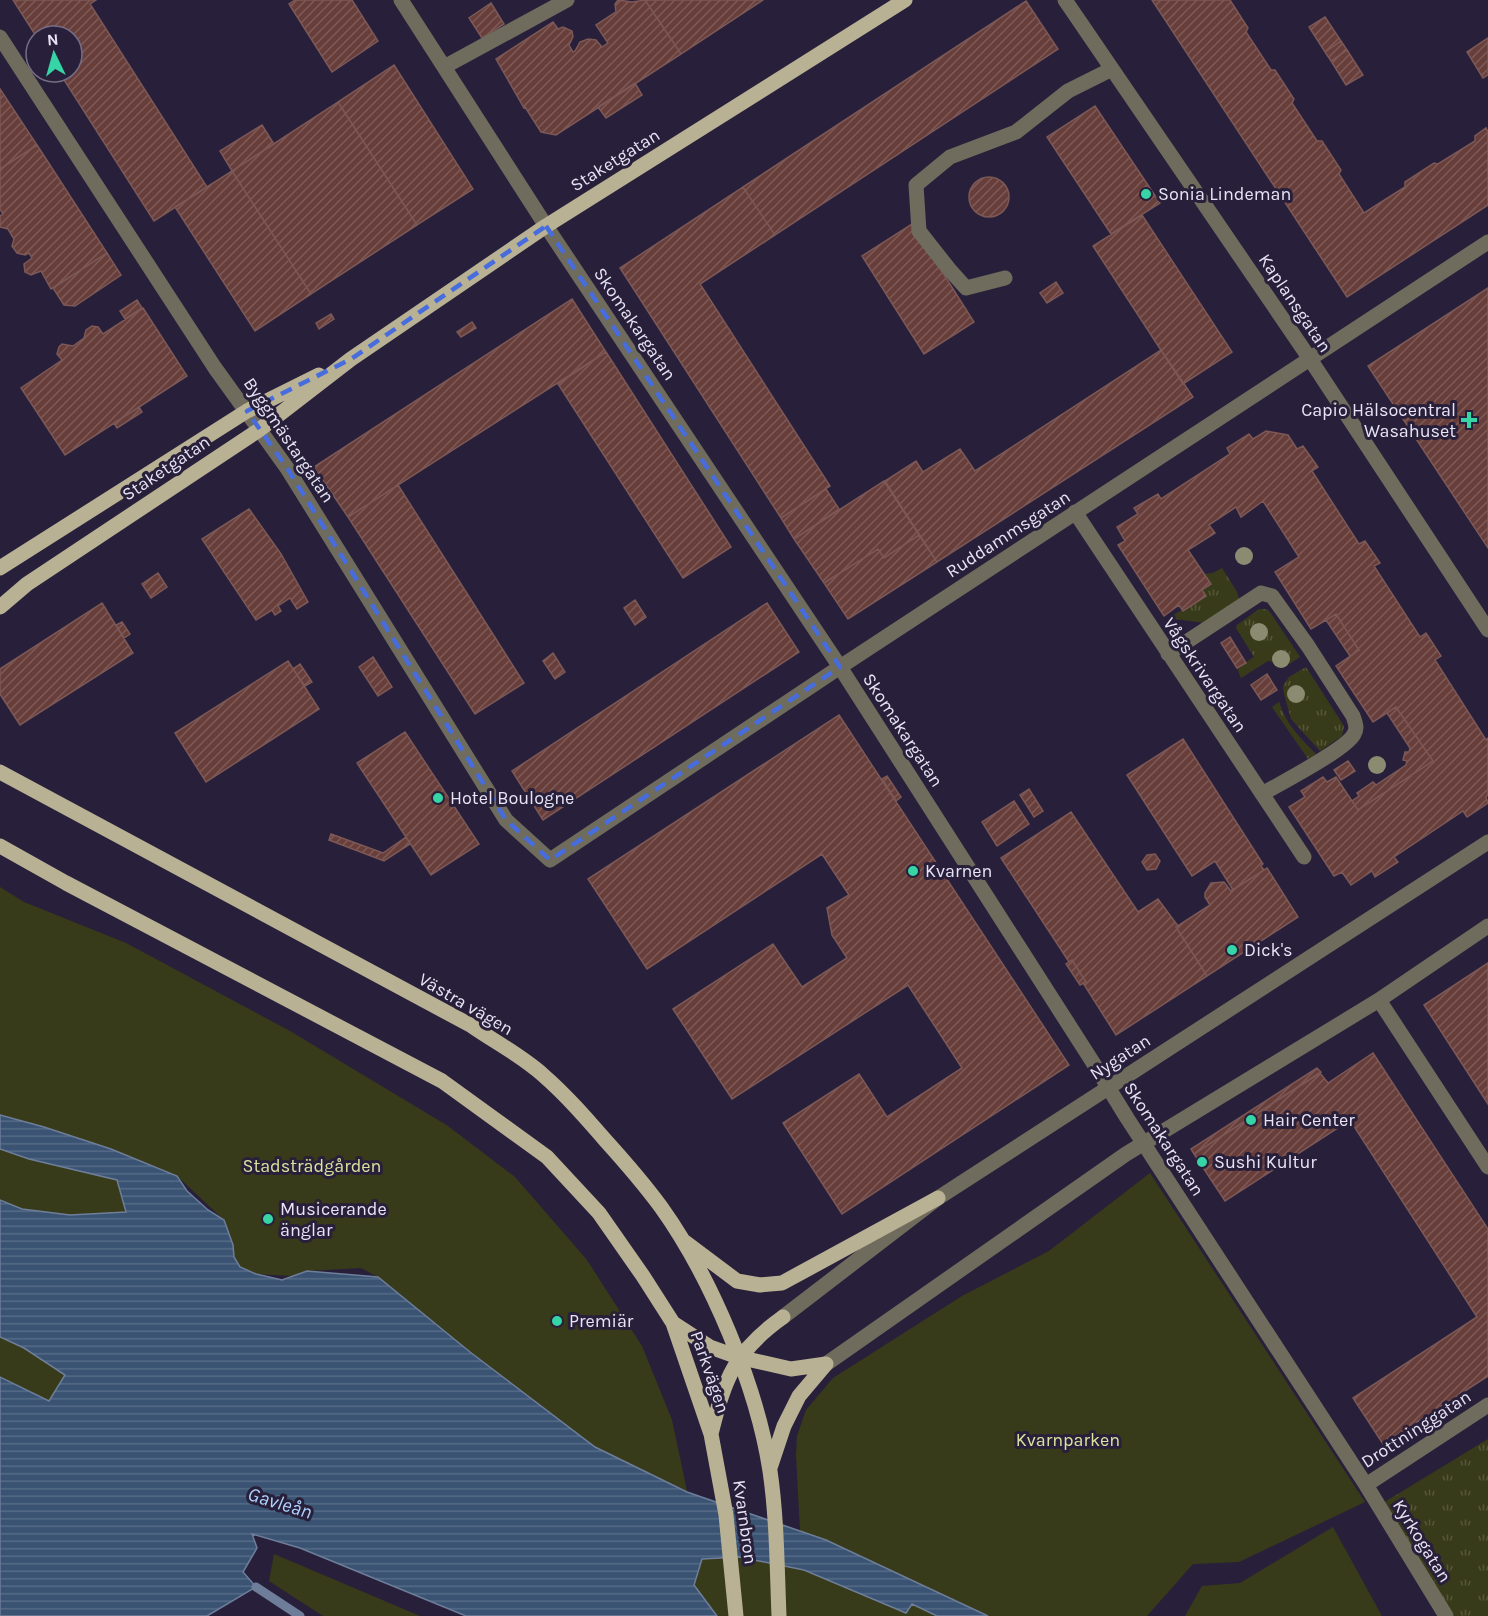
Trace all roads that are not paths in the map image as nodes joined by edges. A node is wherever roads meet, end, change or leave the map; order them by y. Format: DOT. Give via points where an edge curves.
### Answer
graph roads {
  1 [pos="400,0"];
  2 [pos="567,0"];
  3 [pos="904,0"];
  4 [pos="1065,0"];
  5 [pos="0,37"];
  6 [pos="444,67"];
  7 [pos="1112,69"];
  8 [pos="546,226"];
  9 [pos="1488,242"];
  10 [pos="1005,278"];
  11 [pos="351,359"];
  12 [pos="1310,359"];
  13 [pos="247,411"];
  14 [pos="260,430"];
  15 [pos="1076,512"];
  16 [pos="0,568"];
  17 [pos="0,607"];
  18 [pos="1488,630"];
  19 [pos="1168,654"];
  20 [pos="840,667"];
  21 [pos="0,772"];
  22 [pos="1262,794"];
  23 [pos="1488,842"];
  24 [pos="0,846"];
  25 [pos="1304,858"];
  26 [pos="550,860"];
  27 [pos="1488,926"];
  28 [pos="1379,1000"];
  29 [pos="1108,1088"];
  30 [pos="1143,1143"];
  31 [pos="1488,1167"];
  32 [pos="938,1198"];
  33 [pos="681,1239"];
  34 [pos="783,1317"];
  35 [pos="674,1323"];
  36 [pos="738,1357"];
  37 [pos="826,1364"];
  38 [pos="1488,1405"];
  39 [pos="711,1434"];
  40 [pos="770,1471"];
  41 [pos="1366,1485"];
  42 [pos="736,1616"];
  43 [pos="779,1616"];
  44 [pos="1446,1616"];
  1 -- 6 [label="street, Skomakargatan"];
  2 -- 6 [label="street"];
  3 -- 8 [label="main road, Staketgatan"];
  4 -- 7 [label="street, Kaplansgatan"];
  5 -- 13 [label="street, Byggmästargatan" via="215,368"];
  6 -- 8 [label="street, Skomakargatan"];
  7 -- 10 [label="street" via="1068,91 1016,132 950,156 916,185 919,231 966,288"];
  7 -- 12 [label="street, Kaplansgatan"];
  8 -- 11 [label="main road, Staketgatan"];
  8 -- 20 [label="street, Skomakargatan"];
  9 -- 12 [label="street, Ruddammsgatan"];
  11 -- 13 [label="main road, Staketgatan"];
  11 -- 14 [label="main road, Staketgatan"];
  12 -- 15 [label="street, Ruddammsgatan"];
  12 -- 18 [label="street, Kaplansgatan"];
  13 -- 14 [label="street, Byggmästargatan"];
  13 -- 16 [label="main road, Staketgatan"];
  14 -- 17 [label="main road, Staketgatan" via="27,584"];
  14 -- 26 [label="street, Byggmästargatan" via="506,820"];
  15 -- 19 [label="street, Vågskrivargatan"];
  15 -- 20 [label="street, Ruddammsgatan"];
  19 -- 22 [label="street, Vågskrivargatan"];
  19 -- 22 [label="street" via="1261,593 1272,596 1308,646 1353,716 1355,734 1322,759"];
  20 -- 26 [label="street, Ruddammsgatan"];
  20 -- 29 [label="street, Skomakargatan"];
  21 -- 33 [label="main road, Västra vägen" via="472,1026 542,1073 628,1166"];
  22 -- 25 [label="street, Vågskrivargatan"];
  23 -- 29 [label="street, Nygatan"];
  24 -- 35 [label="main road" via="442,1081 547,1157 599,1213"];
  27 -- 28 [label="street"];
  28 -- 30 [label="street"];
  28 -- 31 [label="street"];
  29 -- 30 [label="street, Skomakargatan"];
  29 -- 32 [label="street, Nygatan"];
  30 -- 37 [label="street"];
  30 -- 41 [label="street, Skomakargatan"];
  32 -- 33 [label="main road" via="782,1283 737,1281"];
  32 -- 34 [label="street, Nygatan"];
  33 -- 36 [label="main road, Västra vägen" via="714,1299"];
  34 -- 36 [label="main road"];
  35 -- 36 [label="main road" via="710,1347"];
  35 -- 39 [label="main road, Parkvägen"];
  36 -- 37 [label="main road" via="790,1369"];
  36 -- 39 [label="main road" via="721,1393"];
  36 -- 40 [label="main road, Västra vägen"];
  37 -- 40 [label="main road" via="799,1396 784,1426"];
  38 -- 41 [label="street, Drottninggatan"];
  39 -- 42 [label="main road, Kvarnbron" via="726,1515"];
  40 -- 43 [label="main road, Kvarnbron"];
  41 -- 44 [label="street, Kyrkogatan"];
}
